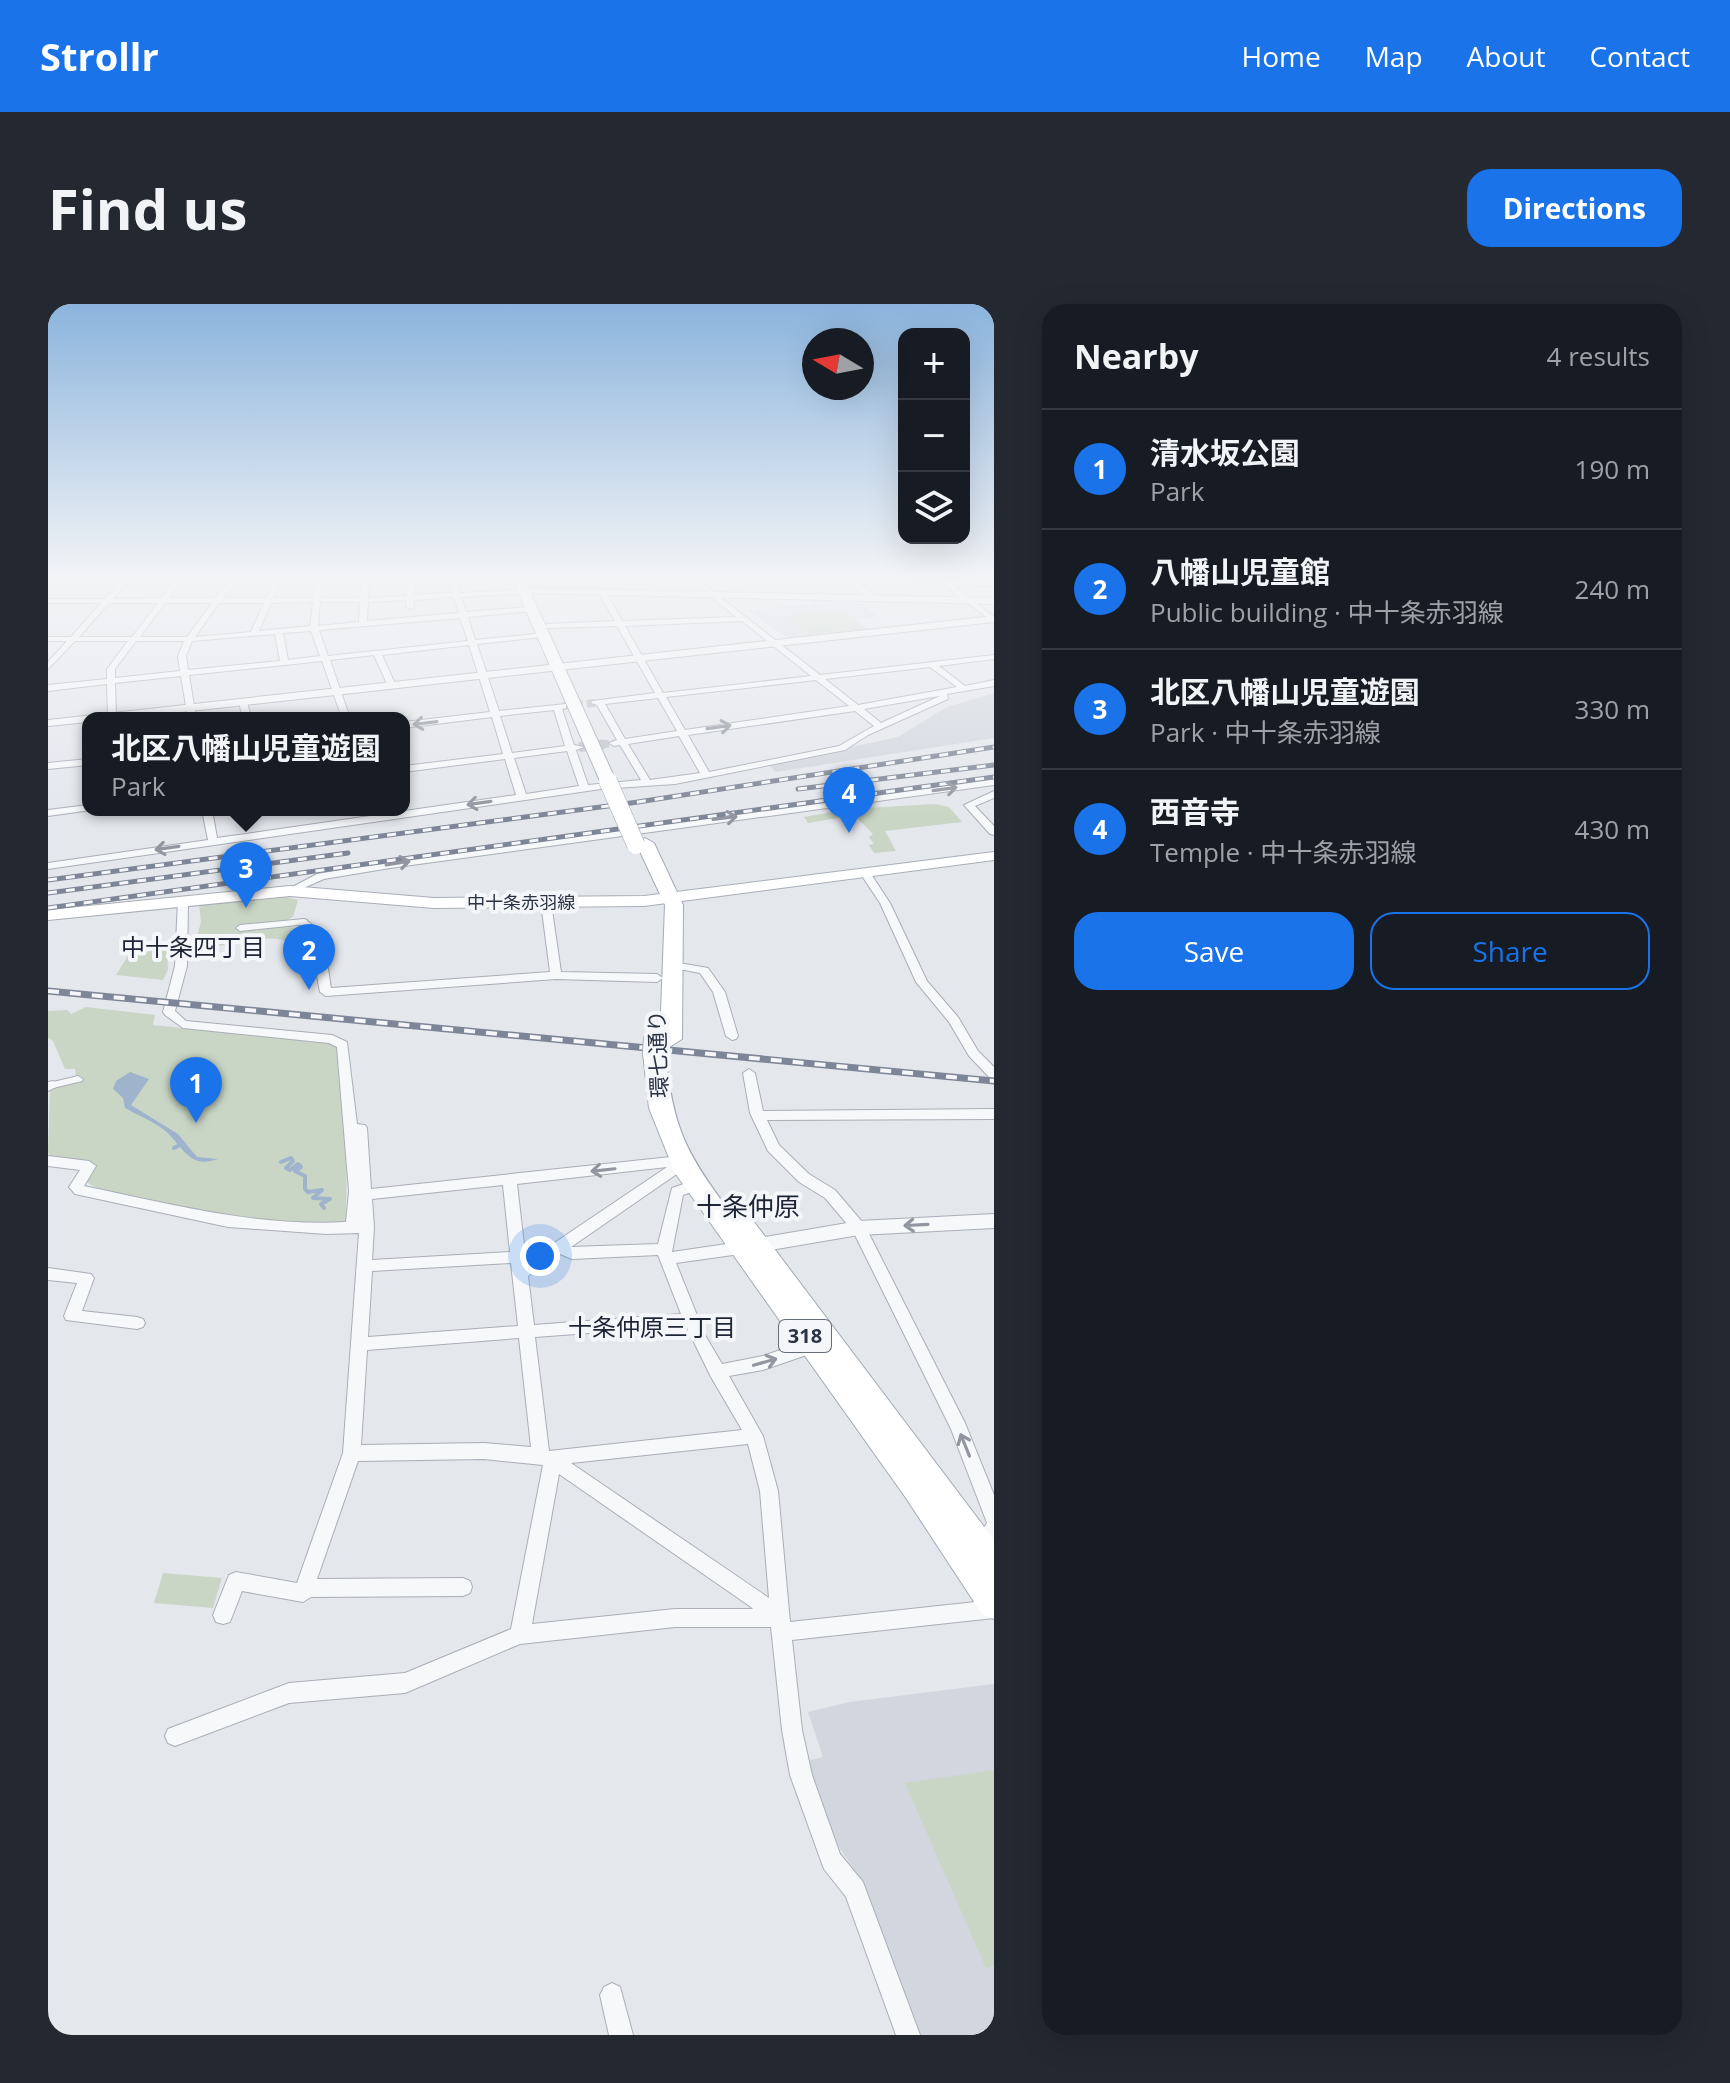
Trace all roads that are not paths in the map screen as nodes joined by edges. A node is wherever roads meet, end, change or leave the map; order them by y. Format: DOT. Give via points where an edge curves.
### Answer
graph roads {
  1 [pos="119,657"];
  2 [pos="182,657"];
  3 [pos="283,657"];
  4 [pos="337,657"];
  5 [pos="379,657"];
  6 [pos="476,657"];
  7 [pos="558,657"];
  8 [pos="649,657"];
  9 [pos="793,657"];
  10 [pos="994,657"];
  11 [pos="324,658"];
  12 [pos="638,658"];
  13 [pos="284,663"];
  14 [pos="932,664"];
  15 [pos="562,666"];
  16 [pos="185,673"];
  17 [pos="482,675"];
  18 [pos="818,676"];
  19 [pos="111,680"];
  20 [pos="994,683"];
  21 [pos="392,686"];
  22 [pos="48,688"];
  23 [pos="964,689"];
  24 [pos="337,692"];
  25 [pos="941,693"];
  26 [pos="659,695"];
  27 [pos="243,702"];
  28 [pos="856,708"];
  29 [pos="112,712"];
  30 [pos="191,712"];
  31 [pos="196,712"];
  32 [pos="246,712"];
  33 [pos="344,712"];
  34 [pos="494,714"];
  35 [pos="82,720"];
  36 [pos="48,723"];
  37 [pos="410,724"];
  38 [pos="881,727"];
  39 [pos="681,733"];
  40 [pos="618,742"];
  41 [pos="575,748"];
  42 [pos="509,757"];
  43 [pos="82,763"];
  44 [pos="48,766"];
  45 [pos="410,768"];
  46 [pos="706,775"];
  47 [pos="646,781"];
  48 [pos="994,783"];
  49 [pos="584,788"];
  50 [pos="994,794"];
  51 [pos="522,798"];
  52 [pos="82,809"];
  53 [pos="410,810"];
  54 [pos="48,813"];
  55 [pos="208,816"];
  56 [pos="366,816"];
  57 [pos="994,832"];
  58 [pos="213,842"];
  59 [pos="994,856"];
  60 [pos="48,866"];
  61 [pos="865,873"];
  62 [pos="290,891"];
  63 [pos="666,898"];
  64 [pos="183,900"];
  65 [pos="546,903"];
  66 [pos="48,915"];
  67 [pos="305,923"];
  68 [pos="237,926"];
  69 [pos="665,972"];
  70 [pos="556,975"];
  71 [pos="732,1036"];
  72 [pos="662,1046"];
  73 [pos="749,1073"];
  74 [pos="994,1074"];
  75 [pos="78,1079"];
  76 [pos="51,1086"];
  77 [pos="994,1114"];
  78 [pos="758,1116"];
  79 [pos="360,1128"];
  80 [pos="48,1161"];
  81 [pos="686,1170"];
  82 [pos="509,1180"];
  83 [pos="366,1195"];
  84 [pos="994,1221"];
  85 [pos="360,1227"];
  86 [pos="859,1228"];
  87 [pos="750,1246"];
  88 [pos="559,1248"];
  89 [pos="666,1253"];
  90 [pos="518,1257"];
  91 [pos="363,1266"];
  92 [pos="48,1274"];
  93 [pos="520,1274"];
  94 [pos="693,1319"];
  95 [pos="137,1323"];
  96 [pos="527,1332"];
  97 [pos="358,1344"];
  98 [pos="812,1346"];
  99 [pos="717,1372"];
  100 [pos="754,1436"];
  101 [pos="352,1453"];
  102 [pos="547,1458"];
  103 [pos="994,1518"];
  104 [pos="990,1546"];
  105 [pos="463,1587"];
  106 [pos="305,1588"];
  107 [pos="994,1606"];
  108 [pos="223,1615"];
  109 [pos="780,1625"];
  110 [pos="520,1635"];
  111 [pos="175,1736"];
  112 [pos="612,1995"];
  113 [pos="621,2035"];
  114 [pos="908,2035"];
  1 -- 19 [label="street"];
  2 -- 16 [label="street"];
  3 -- 13 [label="street"];
  4 -- 11 [label="street"];
  5 -- 21 [label="street"];
  6 -- 17 [label="street"];
  7 -- 15 [label="main road, 環七通り / 318"];
  8 -- 12 [label="street"];
  9 -- 18 [label="street"];
  10 -- 14 [label="street"];
  11 -- 13 [label="street"];
  11 -- 24 [label="street"];
  12 -- 15 [label="street"];
  12 -- 26 [label="street"];
  13 -- 16 [label="street"];
  14 -- 18 [label="street"];
  14 -- 23 [label="street"];
  15 -- 17 [label="street"];
  15 -- 63 [label="main road, 環七通り / 318, bridge"];
  16 -- 19 [label="street"];
  16 -- 30 [label="street"];
  17 -- 21 [label="street"];
  17 -- 34 [label="street"];
  18 -- 26 [label="street"];
  18 -- 28 [label="street"];
  19 -- 22 [label="street"];
  19 -- 29 [label="street"];
  20 -- 23 [label="street"];
  21 -- 24 [label="street"];
  23 -- 25 [label="street"];
  24 -- 27 [label="street"];
  24 -- 33 [label="street"];
  25 -- 28 [label="street"];
  25 -- 38 [label="street" via="945,697"];
  26 -- 39 [label="street"];
  26 -- 40 [label="street" via="597,702"];
  27 -- 31 [label="street"];
  27 -- 32 [label="street"];
  28 -- 38 [label="street"];
  39 -- 28 [label="street, one-way"];
  34 -- 37 [label="street, one-way"];
  34 -- 41 [label="street" via="560,706"];
  34 -- 42 [label="street"];
  35 -- 36 [label="street"];
  38 -- 46 [label="street" via="842,748"];
  39 -- 40 [label="street"];
  39 -- 46 [label="street"];
  40 -- 47 [label="street"];
  41 -- 42 [label="street"];
  41 -- 49 [label="street"];
  42 -- 45 [label="street"];
  42 -- 51 [label="street"];
  43 -- 44 [label="street"];
  46 -- 47 [label="street"];
  47 -- 49 [label="street"];
  62 -- 48 [label="street, one-way" via="310,879 364,868"];
  49 -- 51 [label="street"];
  50 -- 57 [label="street" via="969,805"];
  51 -- 53 [label="street, one-way"];
  52 -- 54 [label="street"];
  55 -- 58 [label="street"];
  56 -- 58 [label="street"];
  58 -- 60 [label="street, one-way"];
  59 -- 61 [label="main road, 中十条赤羽線"];
  61 -- 63 [label="main road, 中十条赤羽線"];
  61 -- 74 [label="street" via="922,982"];
  62 -- 64 [label="main road, 中十条赤羽線"];
  62 -- 65 [label="main road, 中十条赤羽線" via="418,903"];
  63 -- 65 [label="main road, 中十条赤羽線"];
  63 -- 69 [label="main road, 環七通り / 318"];
  64 -- 66 [label="main road, 中十条赤羽線"];
  64 -- 85 [label="street" via="181,966 169,1012 174,1020 332,1039 343,1045"];
  65 -- 70 [label="street"];
  67 -- 68 [label="street"];
  67 -- 70 [label="street" via="318,949 326,992"];
  69 -- 70 [label="street"];
  69 -- 71 [label="street" via="704,970 719,992"];
  69 -- 72 [label="main road, 環七通り / 318"];
  72 -- 81 [label="main road, 環七通り / 318" via="660,1108"];
  72 -- 87 [label="main road, 環七通り / 318" via="684,1132"];
  73 -- 78 [label="street"];
  75 -- 76 [label="street"];
  77 -- 78 [label="street"];
  78 -- 86 [label="street" via="781,1159 830,1194"];
  79 -- 83 [label="street"];
  80 -- 85 [label="street" via="89,1166 78,1181 80,1190 208,1219"];
  81 -- 82 [label="street, one-way"];
  81 -- 87 [label="main road, 環七通り / 318"];
  81 -- 88 [label="street"];
  81 -- 89 [label="street"];
  82 -- 83 [label="street"];
  82 -- 90 [label="street"];
  83 -- 85 [label="street"];
  84 -- 86 [label="street, one-way"];
  85 -- 91 [label="street"];
  86 -- 87 [label="street"];
  103 -- 86 [label="street, one-way" via="959,1428"];
  87 -- 89 [label="street"];
  87 -- 98 [label="main road, 環七通り / 318"];
  87 -- 104 [label="main road, 環七通り / 318"];
  88 -- 89 [label="street" via="572,1253"];
  88 -- 93 [label="street"];
  89 -- 94 [label="street"];
  90 -- 91 [label="street"];
  90 -- 93 [label="street"];
  91 -- 97 [label="street"];
  92 -- 95 [label="street" via="86,1278 72,1316"];
  93 -- 96 [label="street"];
  94 -- 96 [label="street"];
  94 -- 99 [label="street"];
  96 -- 97 [label="street"];
  96 -- 102 [label="street"];
  97 -- 101 [label="street"];
  99 -- 98 [label="street, one-way"];
  98 -- 107 [label="main road, 環七通り / 318" via="917,1488"];
  99 -- 100 [label="street"];
  100 -- 102 [label="street"];
  100 -- 109 [label="street" via="767,1478"];
  101 -- 102 [label="street"];
  101 -- 106 [label="street"];
  102 -- 109 [label="street"];
  102 -- 110 [label="street"];
  105 -- 106 [label="street"];
  106 -- 108 [label="street" via="303,1593 236,1581"];
  107 -- 109 [label="street"];
  109 -- 110 [label="street" via="675,1618"];
  109 -- 114 [label="street" via="804,1786 832,1861 855,1890"];
  110 -- 111 [label="street" via="405,1683 289,1693"];
  112 -- 113 [label="street"];
}
